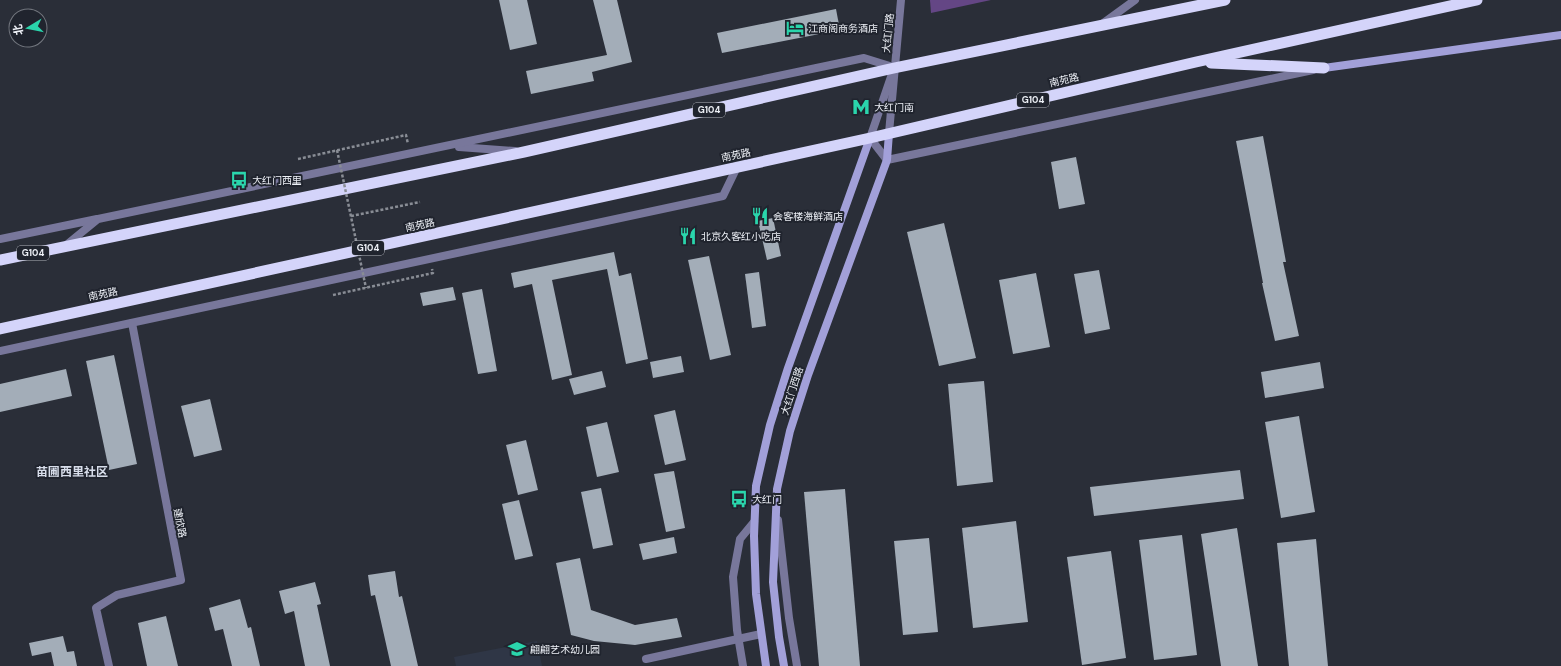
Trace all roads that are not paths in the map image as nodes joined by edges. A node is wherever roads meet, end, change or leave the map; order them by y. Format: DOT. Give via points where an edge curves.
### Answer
graph roads {
  1 [pos="901,0"];
  2 [pos="1135,0"];
  3 [pos="1225,0"];
  4 [pos="1477,0"];
  5 [pos="1100,24"];
  6 [pos="1561,35"];
  7 [pos="1196,62"];
  8 [pos="894,68"];
  9 [pos="1324,68"];
  10 [pos="889,133"];
  11 [pos="870,138"];
  12 [pos="450,146"];
  13 [pos="524,152"];
  14 [pos="887,160"];
  15 [pos="737,167"];
  16 [pos="98,219"];
  17 [pos="0,239"];
  18 [pos="66,246"];
  19 [pos="0,260"];
  20 [pos="132,323"];
  21 [pos="0,329"];
  22 [pos="0,352"];
  23 [pos="776,506"];
  24 [pos="754,522"];
  25 [pos="761,634"];
  26 [pos="739,640"];
  27 [pos="646,659"];
  28 [pos="109,666"];
  29 [pos="743,666"];
  30 [pos="766,666"];
  31 [pos="784,666"];
  32 [pos="797,666"];
  1 -- 8 [label="street, 大红门路"];
  2 -- 5 [label="street"];
  3 -- 5 [label="highway, G104" via="1153,16"];
  4 -- 7 [label="highway, 南苑路 / G104"];
  5 -- 8 [label="highway, G104"];
  6 -- 9 [label="main road"];
  7 -- 9 [label="highway"];
  7 -- 10 [label="highway, 南苑路 / G104"];
  8 -- 10 [label="street"];
  8 -- 11 [label="street"];
  8 -- 12 [label="street" via="864,58"];
  8 -- 13 [label="highway, G104"];
  9 -- 14 [label="street"];
  10 -- 11 [label="highway, 南苑路 / G104"];
  10 -- 14 [label="main road, 大红门西路"];
  11 -- 14 [label="street"];
  11 -- 15 [label="highway, 南苑路 / G104"];
  11 -- 24 [label="main road, 大红门西路" via="770,425 756,486"];
  12 -- 13 [label="street"];
  12 -- 16 [label="street"];
  13 -- 18 [label="highway, G104"];
  14 -- 23 [label="main road, 大红门西路" via="790,431 777,489"];
  15 -- 20 [label="street" via="723,196"];
  15 -- 21 [label="highway, 南苑路 / G104"];
  16 -- 17 [label="street"];
  16 -- 18 [label="street"];
  18 -- 19 [label="highway, G104"];
  20 -- 22 [label="street"];
  20 -- 28 [label="street, 建欣路" via="181,580 117,595 96,608"];
  23 -- 31 [label="main road, 大红门西路" via="773,582"];
  23 -- 32 [label="street"];
  24 -- 25 [label="main road, 大红门西路" via="756,594"];
  24 -- 26 [label="street" via="740,538 733,577"];
  25 -- 26 [label="street"];
  25 -- 30 [label="main road, 大红门西路"];
  26 -- 27 [label="street"];
  26 -- 29 [label="street"];
}
